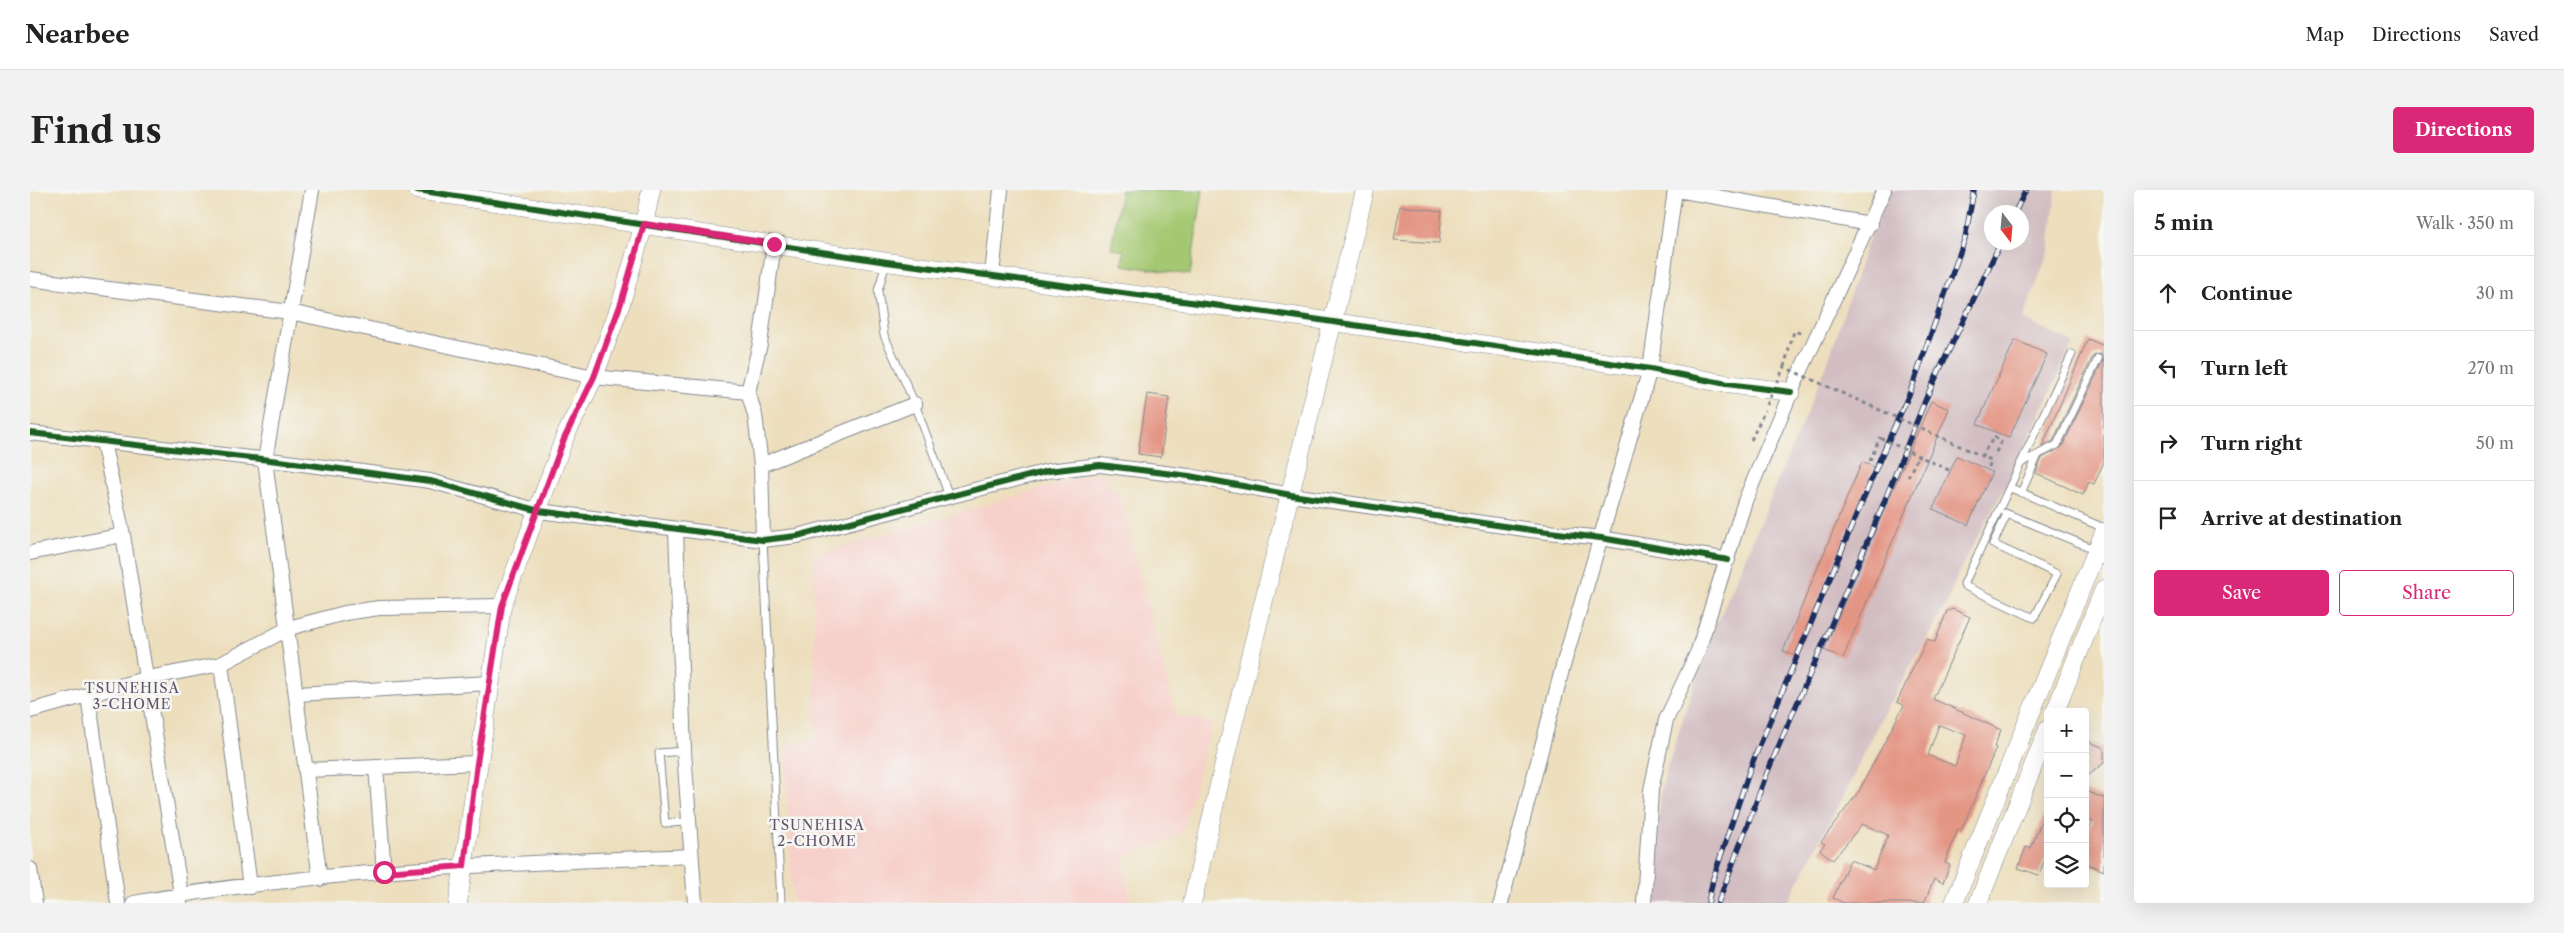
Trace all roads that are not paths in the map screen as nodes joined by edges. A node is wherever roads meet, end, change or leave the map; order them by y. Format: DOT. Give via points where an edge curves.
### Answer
graph roads {
  1 [pos="312,190"];
  2 [pos="417,190"];
  3 [pos="651,190"];
  4 [pos="1002,190"];
  5 [pos="1365,190"];
  6 [pos="1676,190"];
  7 [pos="1884,190"];
  8 [pos="644,224"];
  9 [pos="1870,224"];
  10 [pos="774,244"];
  11 [pos="887,262"];
  12 [pos="992,275"];
  13 [pos="30,279"];
  14 [pos="290,312"];
  15 [pos="1331,323"];
  16 [pos="2072,354"];
  17 [pos="2098,359"];
  18 [pos="1650,369"];
  19 [pos="594,377"];
  20 [pos="748,392"];
  21 [pos="1790,392"];
  22 [pos="915,404"];
  23 [pos="30,432"];
  24 [pos="103,442"];
  25 [pos="2038,455"];
  26 [pos="265,460"];
  27 [pos="2022,462"];
  28 [pos="761,465"];
  29 [pos="2011,488"];
  30 [pos="2021,492"];
  31 [pos="1292,495"];
  32 [pos="949,496"];
  33 [pos="539,511"];
  34 [pos="2004,512"];
  35 [pos="2104,528"];
  36 [pos="676,530"];
  37 [pos="123,535"];
  38 [pos="1601,538"];
  39 [pos="762,540"];
  40 [pos="2102,545"];
  41 [pos="30,553"];
  42 [pos="1728,560"];
  43 [pos="2104,589"];
  44 [pos="502,606"];
  45 [pos="289,628"];
  46 [pos="221,664"];
  47 [pos="148,678"];
  48 [pos="490,683"];
  49 [pos="297,694"];
  50 [pos="88,696"];
  51 [pos="2057,708"];
  52 [pos="30,711"];
  53 [pos="2044,739"];
  54 [pos="684,751"];
  55 [pos="477,763"];
  56 [pos="376,767"];
  57 [pos="306,770"];
  58 [pos="689,822"];
  59 [pos="691,856"];
  60 [pos="464,866"];
  61 [pos="30,869"];
  62 [pos="384,872"];
  63 [pos="320,879"];
  64 [pos="250,887"];
  65 [pos="180,899"];
  66 [pos="35,903"];
  67 [pos="118,903"];
  68 [pos="134,903"];
  69 [pos="458,903"];
  70 [pos="695,903"];
  71 [pos="781,903"];
  72 [pos="1192,903"];
  73 [pos="1501,903"];
  74 [pos="1644,903"];
  75 [pos="1954,903"];
  76 [pos="1978,903"];
  1 -- 14 [label="street"];
  2 -- 8 [label="street"];
  3 -- 8 [label="street"];
  4 -- 12 [label="street"];
  5 -- 15 [label="street"];
  6 -- 9 [label="street"];
  6 -- 18 [label="street"];
  7 -- 9 [label="street"];
  8 -- 10 [label="street"];
  8 -- 19 [label="street" via="621,303"];
  9 -- 21 [label="street"];
  10 -- 11 [label="street"];
  10 -- 20 [label="street" via="760,344"];
  11 -- 12 [label="street"];
  11 -- 22 [label="lane" via="878,291 884,335"];
  12 -- 15 [label="street"];
  13 -- 14 [label="street"];
  14 -- 19 [label="street"];
  14 -- 26 [label="street"];
  15 -- 18 [label="street"];
  15 -- 31 [label="street"];
  16 -- 27 [label="lane"];
  17 -- 25 [label="lane" via="2057,445"];
  18 -- 21 [label="street"];
  18 -- 38 [label="street"];
  19 -- 20 [label="street"];
  19 -- 33 [label="street" via="564,439"];
  20 -- 28 [label="street" via="755,415"];
  21 -- 42 [label="street" via="1745,501"];
  22 -- 28 [label="street"];
  22 -- 32 [label="lane"];
  23 -- 24 [label="street"];
  24 -- 26 [label="street"];
  24 -- 37 [label="street"];
  25 -- 27 [label="lane"];
  25 -- 30 [label="lane"];
  26 -- 33 [label="street" via="430,481"];
  26 -- 45 [label="street"];
  27 -- 29 [label="lane"];
  28 -- 39 [label="street"];
  29 -- 30 [label="lane"];
  29 -- 34 [label="lane"];
  30 -- 35 [label="lane"];
  31 -- 32 [label="street" via="1189,476 1100,465 1048,471"];
  31 -- 38 [label="street"];
  31 -- 72 [label="street"];
  32 -- 39 [label="street" via="797,536"];
  33 -- 36 [label="street"];
  33 -- 44 [label="street"];
  34 -- 34 [label="lane" via="1993,544 2057,574 2034,618 1965,586"];
  34 -- 40 [label="lane"];
  36 -- 39 [label="street"];
  36 -- 54 [label="street"];
  37 -- 41 [label="street"];
  37 -- 47 [label="street"];
  38 -- 42 [label="street"];
  38 -- 73 [label="street" via="1563,666"];
  39 -- 71 [label="lane"];
  40 -- 75 [label="street"];
  42 -- 74 [label="street" via="1698,651 1666,720 1651,790"];
  43 -- 51 [label="street"];
  44 -- 45 [label="street" via="380,608 345,613"];
  44 -- 48 [label="street"];
  45 -- 46 [label="street"];
  45 -- 49 [label="street"];
  46 -- 47 [label="street"];
  46 -- 64 [label="street"];
  47 -- 50 [label="street"];
  47 -- 65 [label="street"];
  48 -- 49 [label="street"];
  48 -- 55 [label="street"];
  49 -- 57 [label="street"];
  50 -- 52 [label="street"];
  50 -- 67 [label="street"];
  53 -- 76 [label="street"];
  54 -- 58 [label="street"];
  54 -- 58 [label="lane" via="659,753 665,823"];
  55 -- 56 [label="street"];
  55 -- 60 [label="street"];
  56 -- 57 [label="street"];
  56 -- 62 [label="street"];
  57 -- 63 [label="street"];
  58 -- 59 [label="street"];
  59 -- 60 [label="street"];
  59 -- 70 [label="street"];
  60 -- 62 [label="street"];
  60 -- 69 [label="street"];
  61 -- 66 [label="street"];
  62 -- 63 [label="street"];
  63 -- 64 [label="street"];
  64 -- 65 [label="street"];
  65 -- 68 [label="street"];
}
